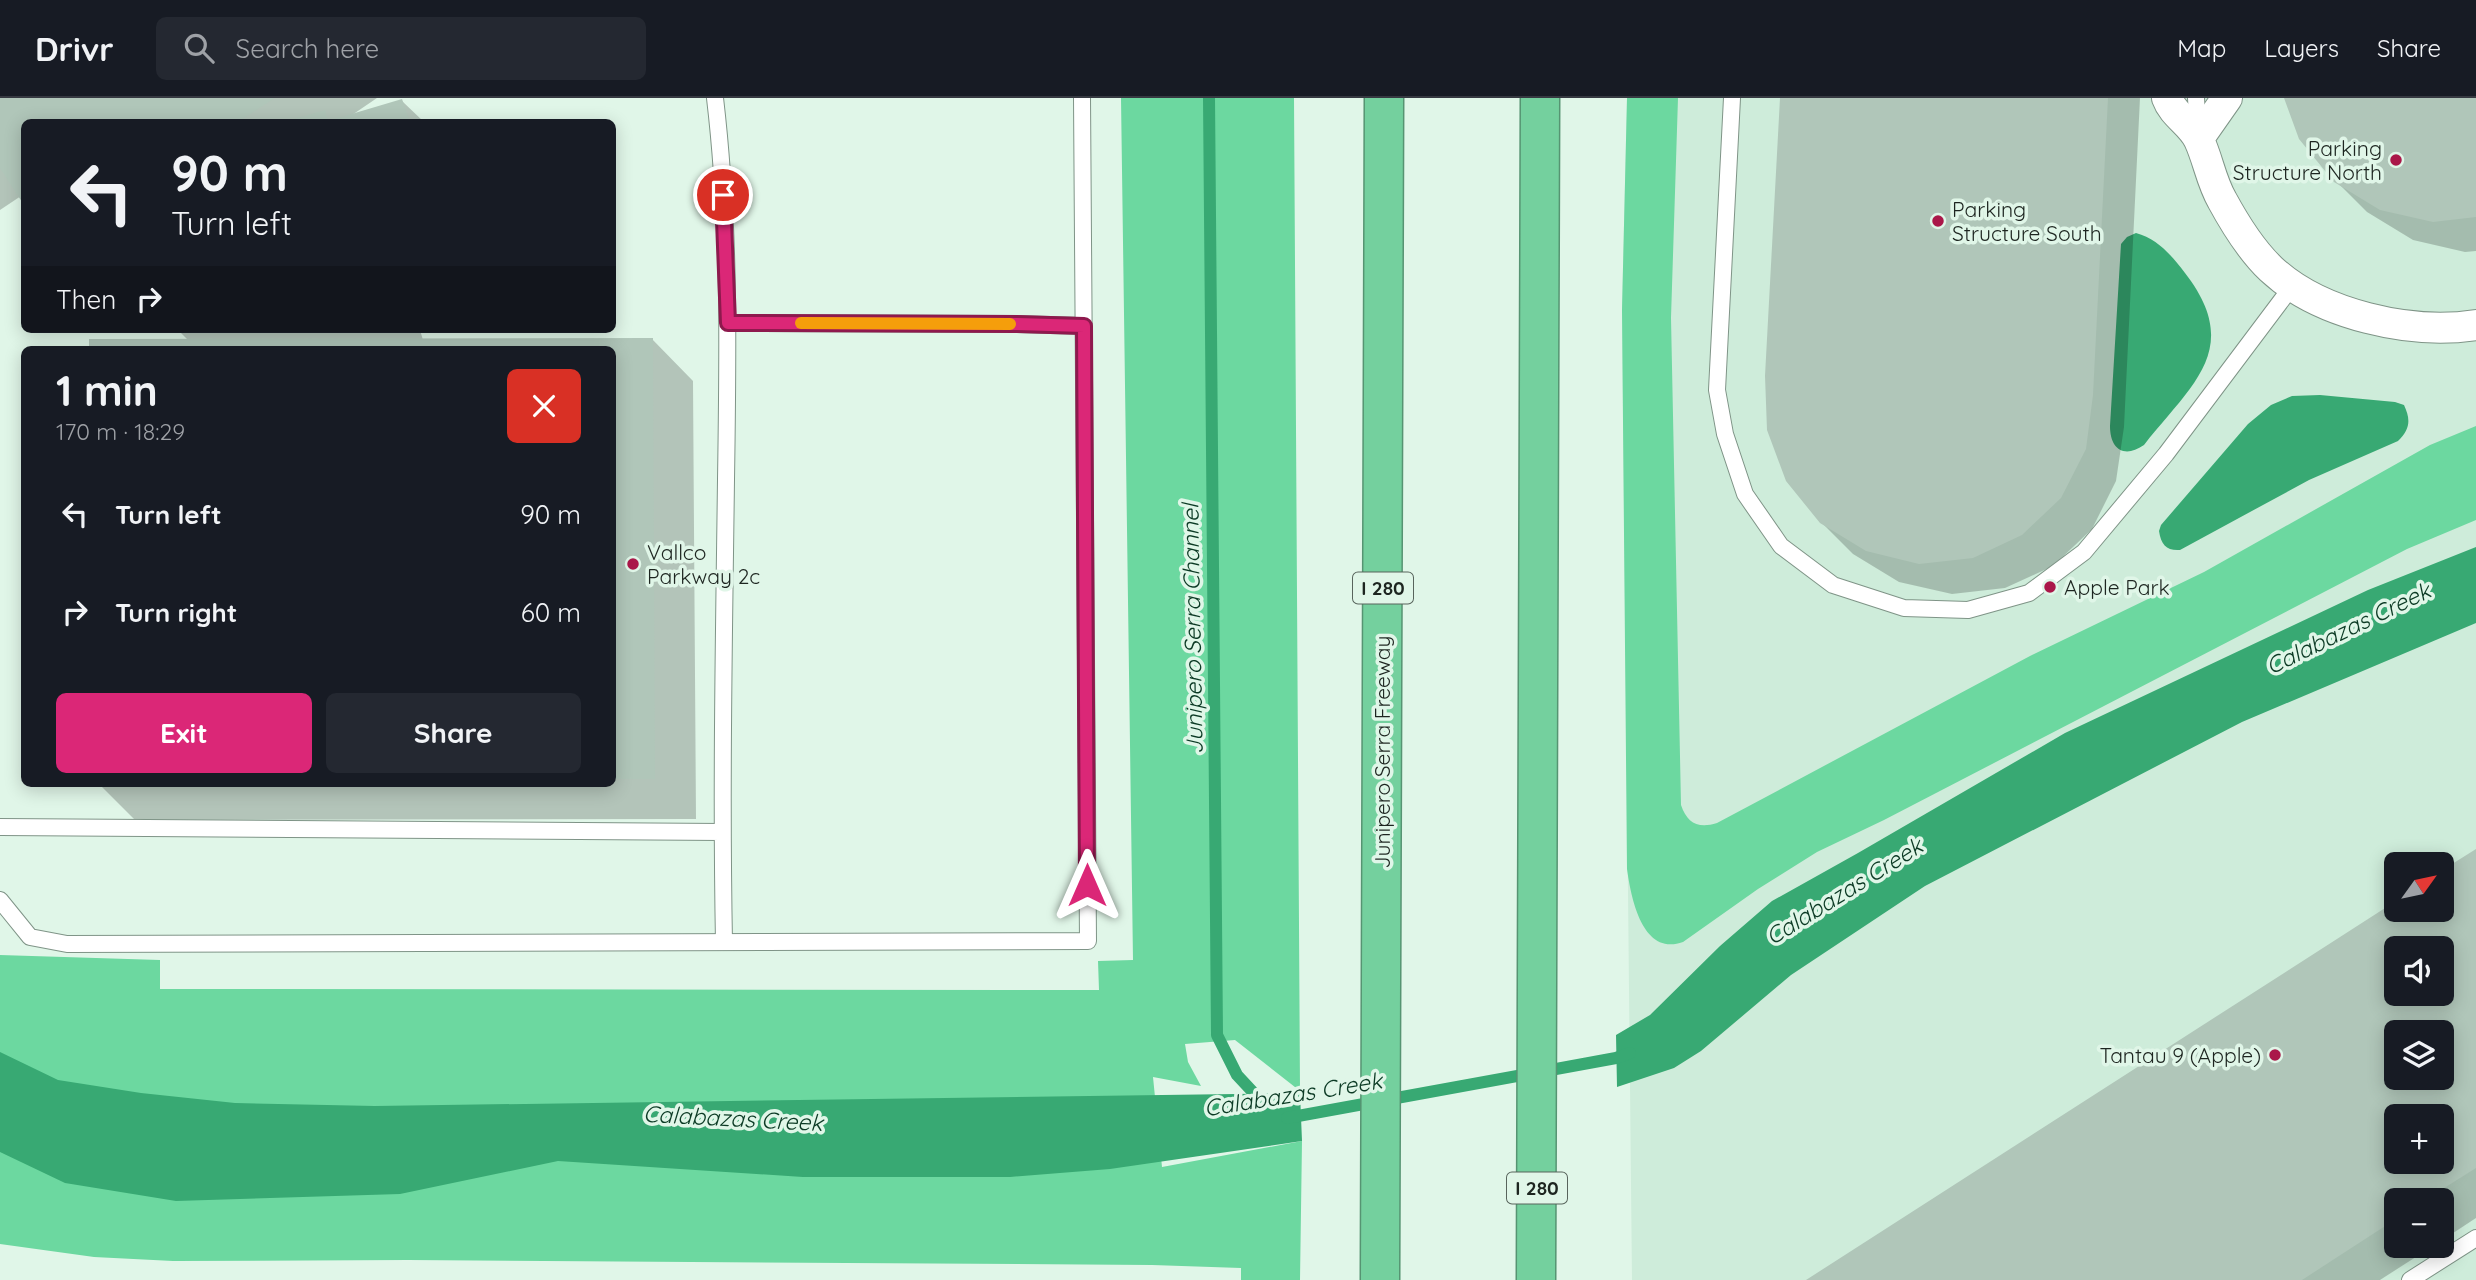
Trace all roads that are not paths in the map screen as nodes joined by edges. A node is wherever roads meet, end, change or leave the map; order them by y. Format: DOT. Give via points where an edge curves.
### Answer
graph roads {
  1 [pos="715,98"];
  2 [pos="1082,98"];
  3 [pos="1384,98"];
  4 [pos="1540,98"];
  5 [pos="1732,98"];
  6 [pos="2167,98"];
  7 [pos="2196,98"];
  8 [pos="2227,98"];
  9 [pos="2199,138"];
  10 [pos="2292,285"];
  11 [pos="728,323"];
  12 [pos="2476,325"];
  13 [pos="1084,326"];
  14 [pos="0,827"];
  15 [pos="722,832"];
  16 [pos="0,900"];
  17 [pos="723,942"];
  18 [pos="2476,1238"];
  19 [pos="1380,1280"];
  20 [pos="1536,1280"];
  21 [pos="2410,1280"];
  1 -- 11 [label="lane"];
  2 -- 13 [label="lane"];
  3 -- 19 [label="highway, Junipero Serra Freeway / I 280"];
  4 -- 20 [label="highway, I 280"];
  5 -- 10 [label="lane" via="1717,390 1725,434 1745,495 1781,546 1833,585 1904,608 1968,610 2029,593 2084,552 2126,504"];
  6 -- 9 [label="street"];
  7 -- 9 [label="lane"];
  8 -- 9 [label="street"];
  9 -- 10 [label="street" via="2216,188 2235,223 2271,269"];
  10 -- 12 [label="street" via="2331,306 2368,318 2408,326"];
  11 -- 13 [label="lane"];
  11 -- 15 [label="lane"];
  13 -- 17 [label="lane" via="1088,941"];
  14 -- 15 [label="lane"];
  15 -- 17 [label="lane"];
  16 -- 17 [label="lane" via="30,937 67,944"];
  18 -- 21 [label="lane"];
}
